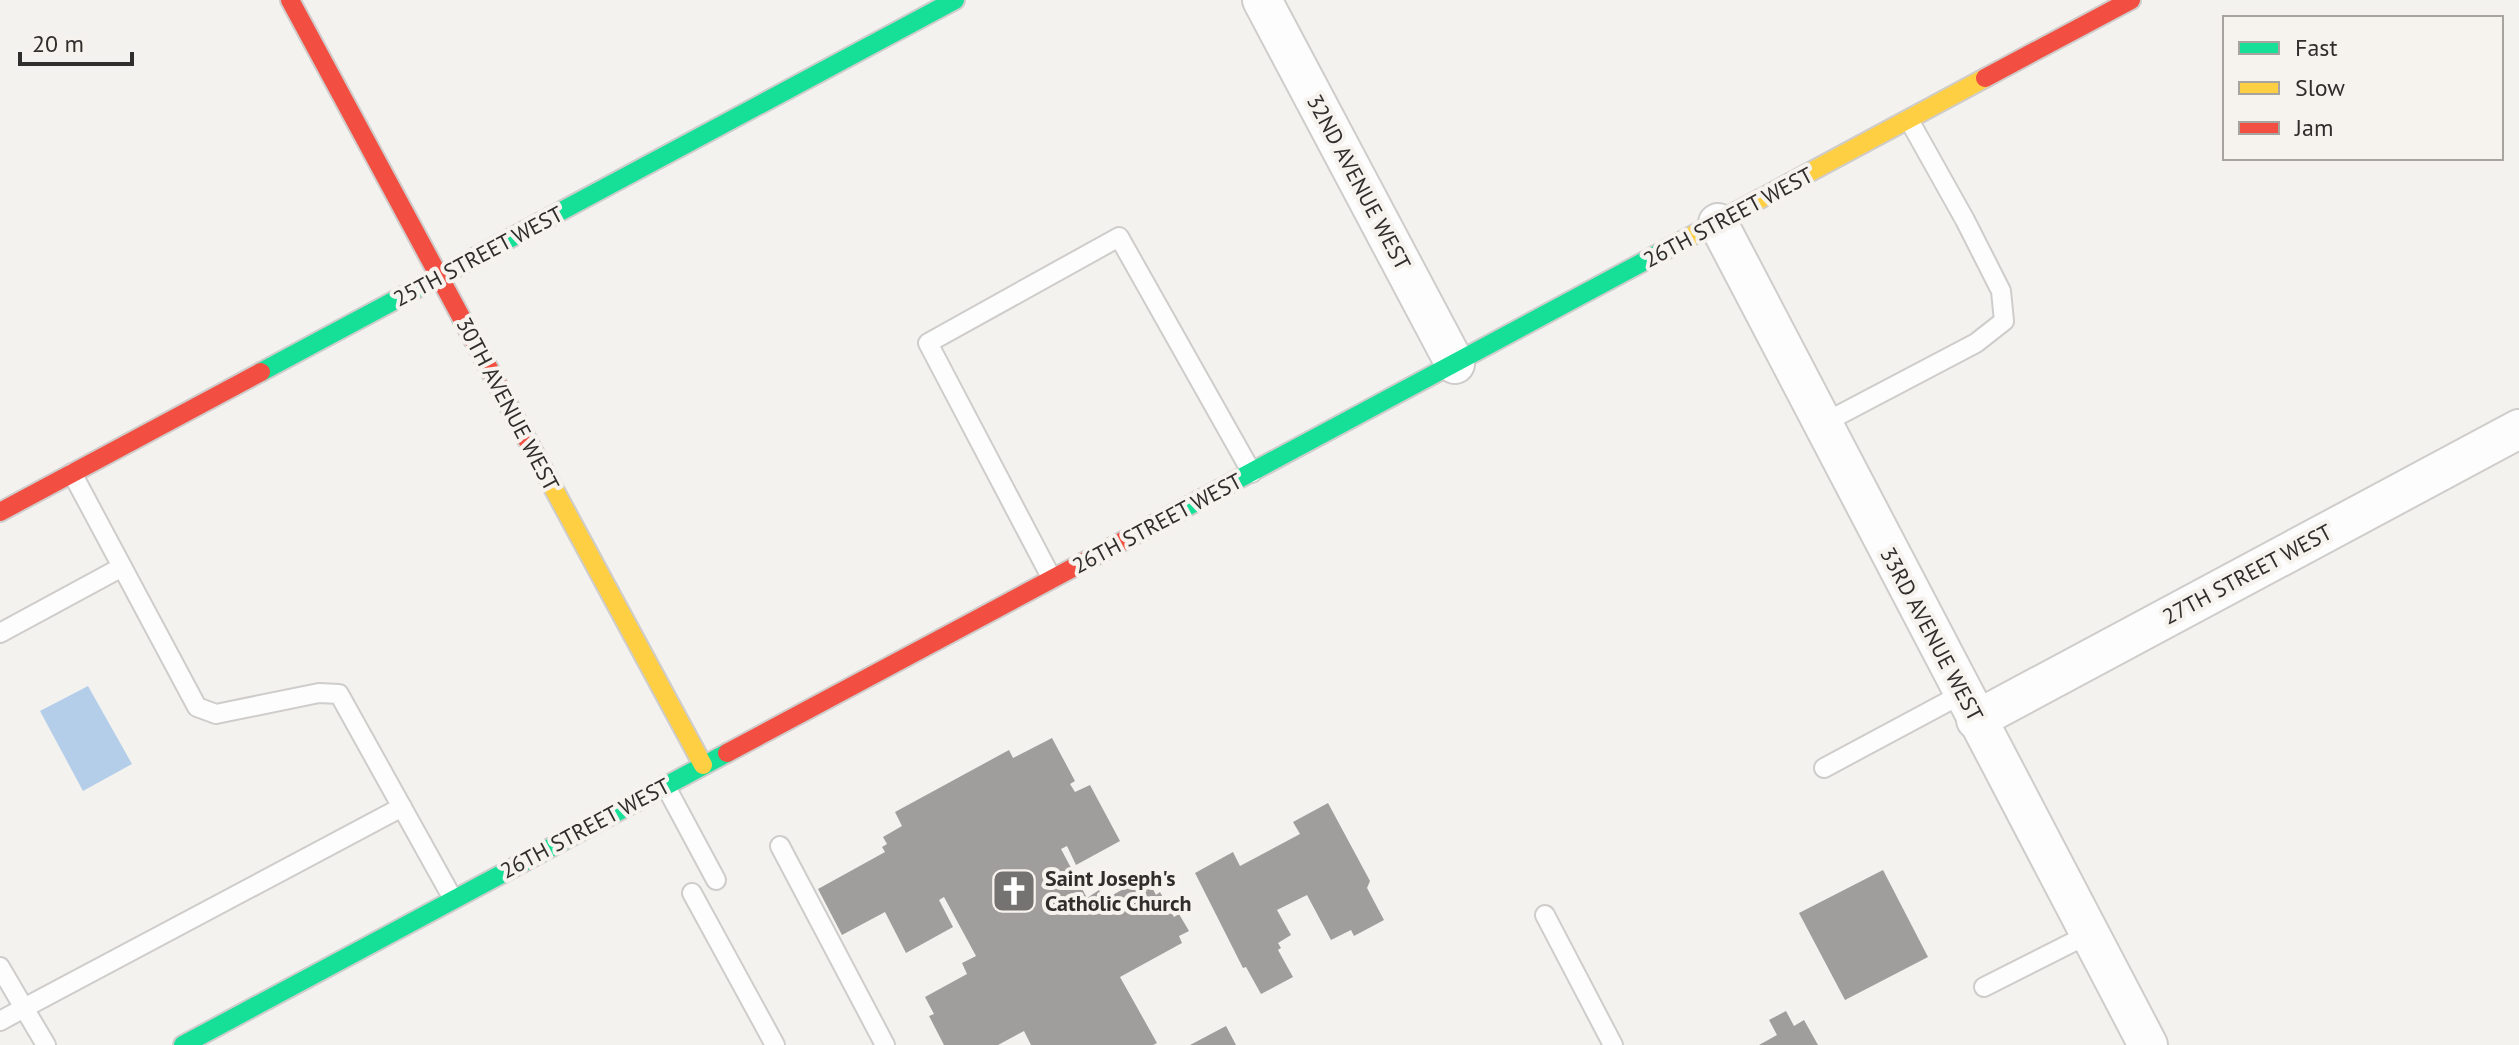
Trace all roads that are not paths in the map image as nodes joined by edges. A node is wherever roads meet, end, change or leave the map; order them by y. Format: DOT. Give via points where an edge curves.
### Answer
graph roads {
  1 [pos="290,0"];
  2 [pos="955,0"];
  3 [pos="1262,0"];
  4 [pos="2131,0"];
  5 [pos="1909,120"];
  6 [pos="1718,223"];
  7 [pos="440,277"];
  8 [pos="1455,364"];
  9 [pos="1822,424"];
  10 [pos="2519,429"];
  11 [pos="72,473"];
  12 [pos="1252,473"];
  13 [pos="0,512"];
  14 [pos="122,567"];
  15 [pos="1052,579"];
  16 [pos="0,633"];
  17 [pos="1969,707"];
  18 [pos="703,765"];
  19 [pos="1824,768"];
  20 [pos="665,785"];
  21 [pos="402,807"];
  22 [pos="780,846"];
  23 [pos="716,880"];
  24 [pos="692,893"];
  25 [pos="453,899"];
  26 [pos="1545,915"];
  27 [pos="2089,934"];
  28 [pos="0,967"];
  29 [pos="1984,987"];
  30 [pos="24,1008"];
  31 [pos="0,1021"];
  32 [pos="46,1045"];
  33 [pos="183,1045"];
  34 [pos="775,1045"];
  35 [pos="885,1045"];
  36 [pos="1613,1045"];
  37 [pos="2148,1045"];
  1 -- 7 [label="street, 30TH AVENUE WEST"];
  2 -- 7 [label="street, 25TH STREET WEST"];
  3 -- 8 [label="street, 32ND AVENUE WEST"];
  4 -- 5 [label="street, 26TH STREET WEST"];
  5 -- 6 [label="street, 26TH STREET WEST"];
  5 -- 9 [label="lane" via="2001,291 2004,321 1976,343"];
  6 -- 8 [label="street, 26TH STREET WEST"];
  6 -- 9 [label="street, 33RD AVENUE WEST"];
  7 -- 11 [label="street, 25TH STREET WEST"];
  7 -- 18 [label="street, 30TH AVENUE WEST"];
  8 -- 12 [label="street, 26TH STREET WEST"];
  9 -- 17 [label="street, 33RD AVENUE WEST"];
  10 -- 17 [label="street, 27TH STREET WEST"];
  11 -- 13 [label="street, 25TH STREET WEST"];
  11 -- 14 [label="lane"];
  12 -- 15 [label="street, 26TH STREET WEST"];
  12 -- 15 [label="lane" via="1119,237 928,343"];
  14 -- 16 [label="lane"];
  14 -- 21 [label="lane" via="197,707 216,714 319,693 339,694"];
  15 -- 18 [label="street, 26TH STREET WEST"];
  17 -- 19 [label="lane"];
  17 -- 27 [label="street, 33RD AVENUE WEST"];
  18 -- 20 [label="street, 26TH STREET WEST"];
  20 -- 23 [label="lane"];
  20 -- 25 [label="street, 26TH STREET WEST"];
  21 -- 25 [label="lane"];
  21 -- 30 [label="lane"];
  22 -- 35 [label="lane"];
  24 -- 34 [label="lane"];
  25 -- 33 [label="street, 26TH STREET WEST"];
  26 -- 36 [label="lane"];
  27 -- 29 [label="lane"];
  27 -- 37 [label="street, 33RD AVENUE WEST"];
  28 -- 30 [label="lane"];
  30 -- 31 [label="lane"];
  30 -- 32 [label="lane"];
}
